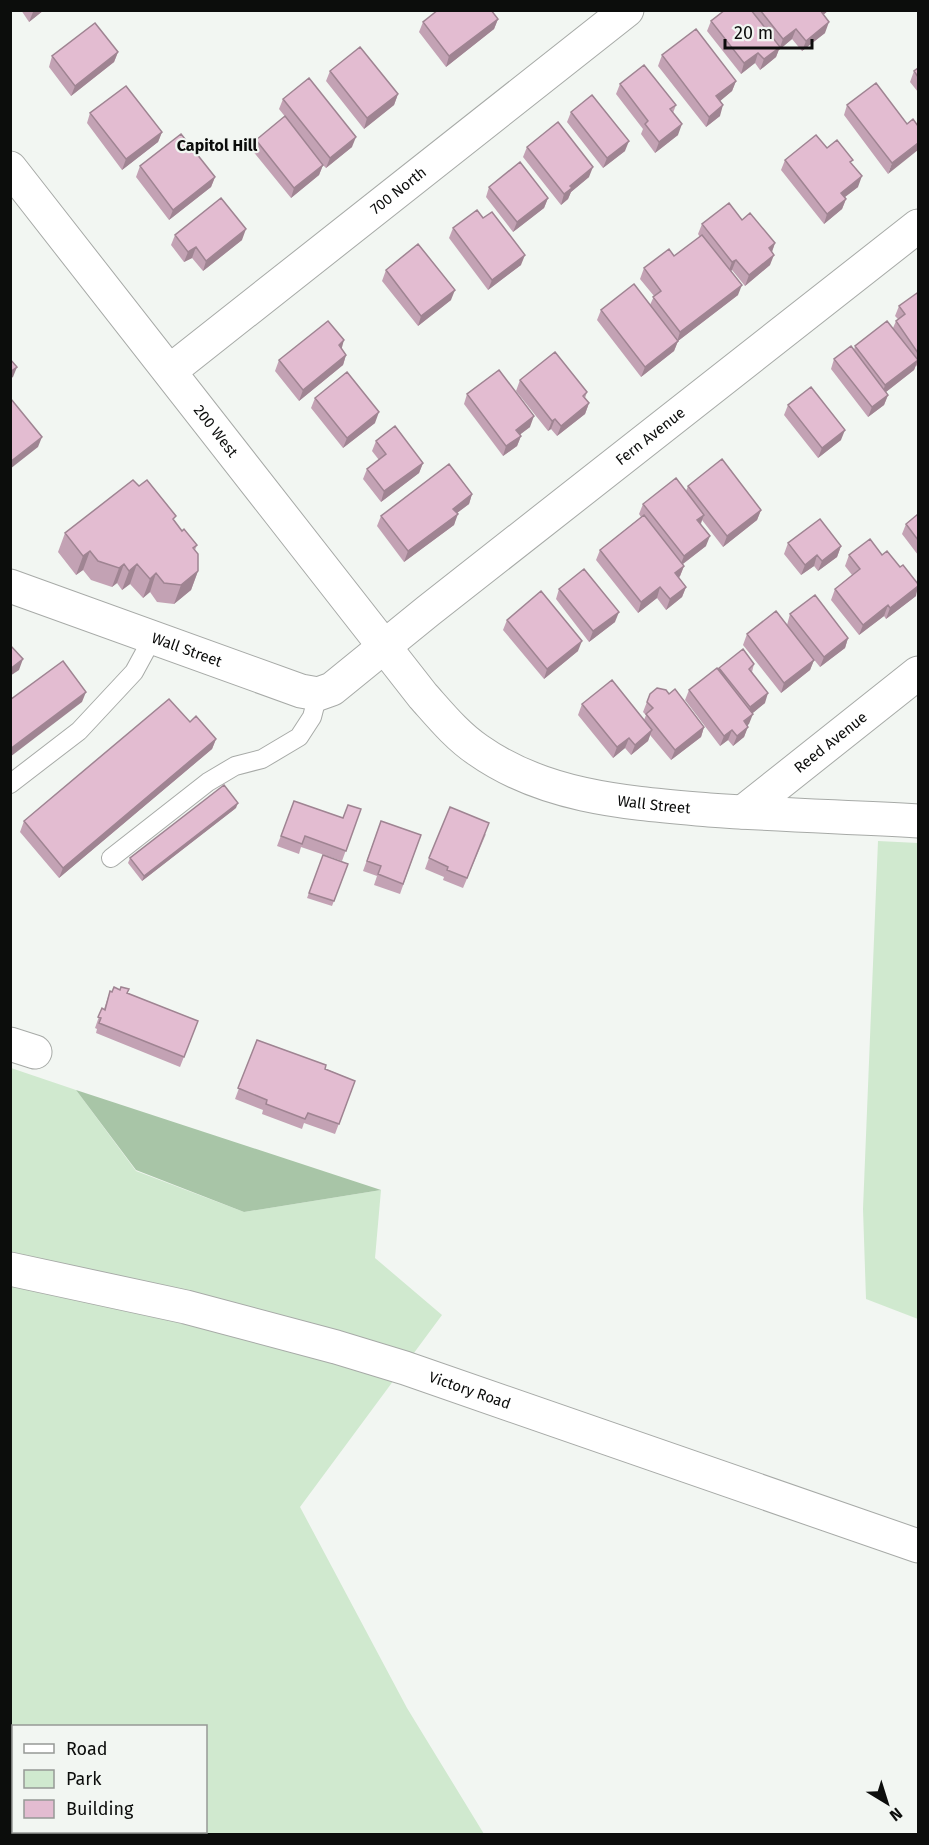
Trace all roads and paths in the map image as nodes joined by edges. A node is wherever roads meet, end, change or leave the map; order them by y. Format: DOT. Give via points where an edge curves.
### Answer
graph roads {
  1 [pos="627,10"];
  2 [pos="10,168"];
  3 [pos="918,226"];
  4 [pos="170,371"];
  5 [pos="10,586"];
  6 [pos="152,639"];
  7 [pos="385,646"];
  8 [pos="918,673"];
  9 [pos="318,694"];
  10 [pos="423,696"];
  11 [pos="10,784"];
  12 [pos="743,812"];
  13 [pos="918,821"];
  14 [pos="111,858"];
  15 [pos="10,1269"];
  16 [pos="918,1546"];
  1 -- 4 [label="street, 700 North"];
  2 -- 4 [label="street, 200 West"];
  3 -- 7 [label="street, Fern Avenue"];
  4 -- 7 [label="street, 200 West"];
  5 -- 6 [label="street, Wall Street"];
  6 -- 9 [label="street, Wall Street"];
  6 -- 11 [label="lane" via="134,672 79,731"];
  7 -- 9 [label="street" via="345,681"];
  7 -- 10 [label="street, 200 West"];
  8 -- 12 [label="street, Reed Avenue"];
  9 -- 14 [label="lane" via="312,717 299,737 262,759 235,766 208,782"];
  10 -- 12 [label="street, Wall Street" via="477,750 555,788 635,804"];
  12 -- 13 [label="street, Wall Street"];
  15 -- 16 [label="street, Victory Road" via="186,1307 405,1368"];
}
